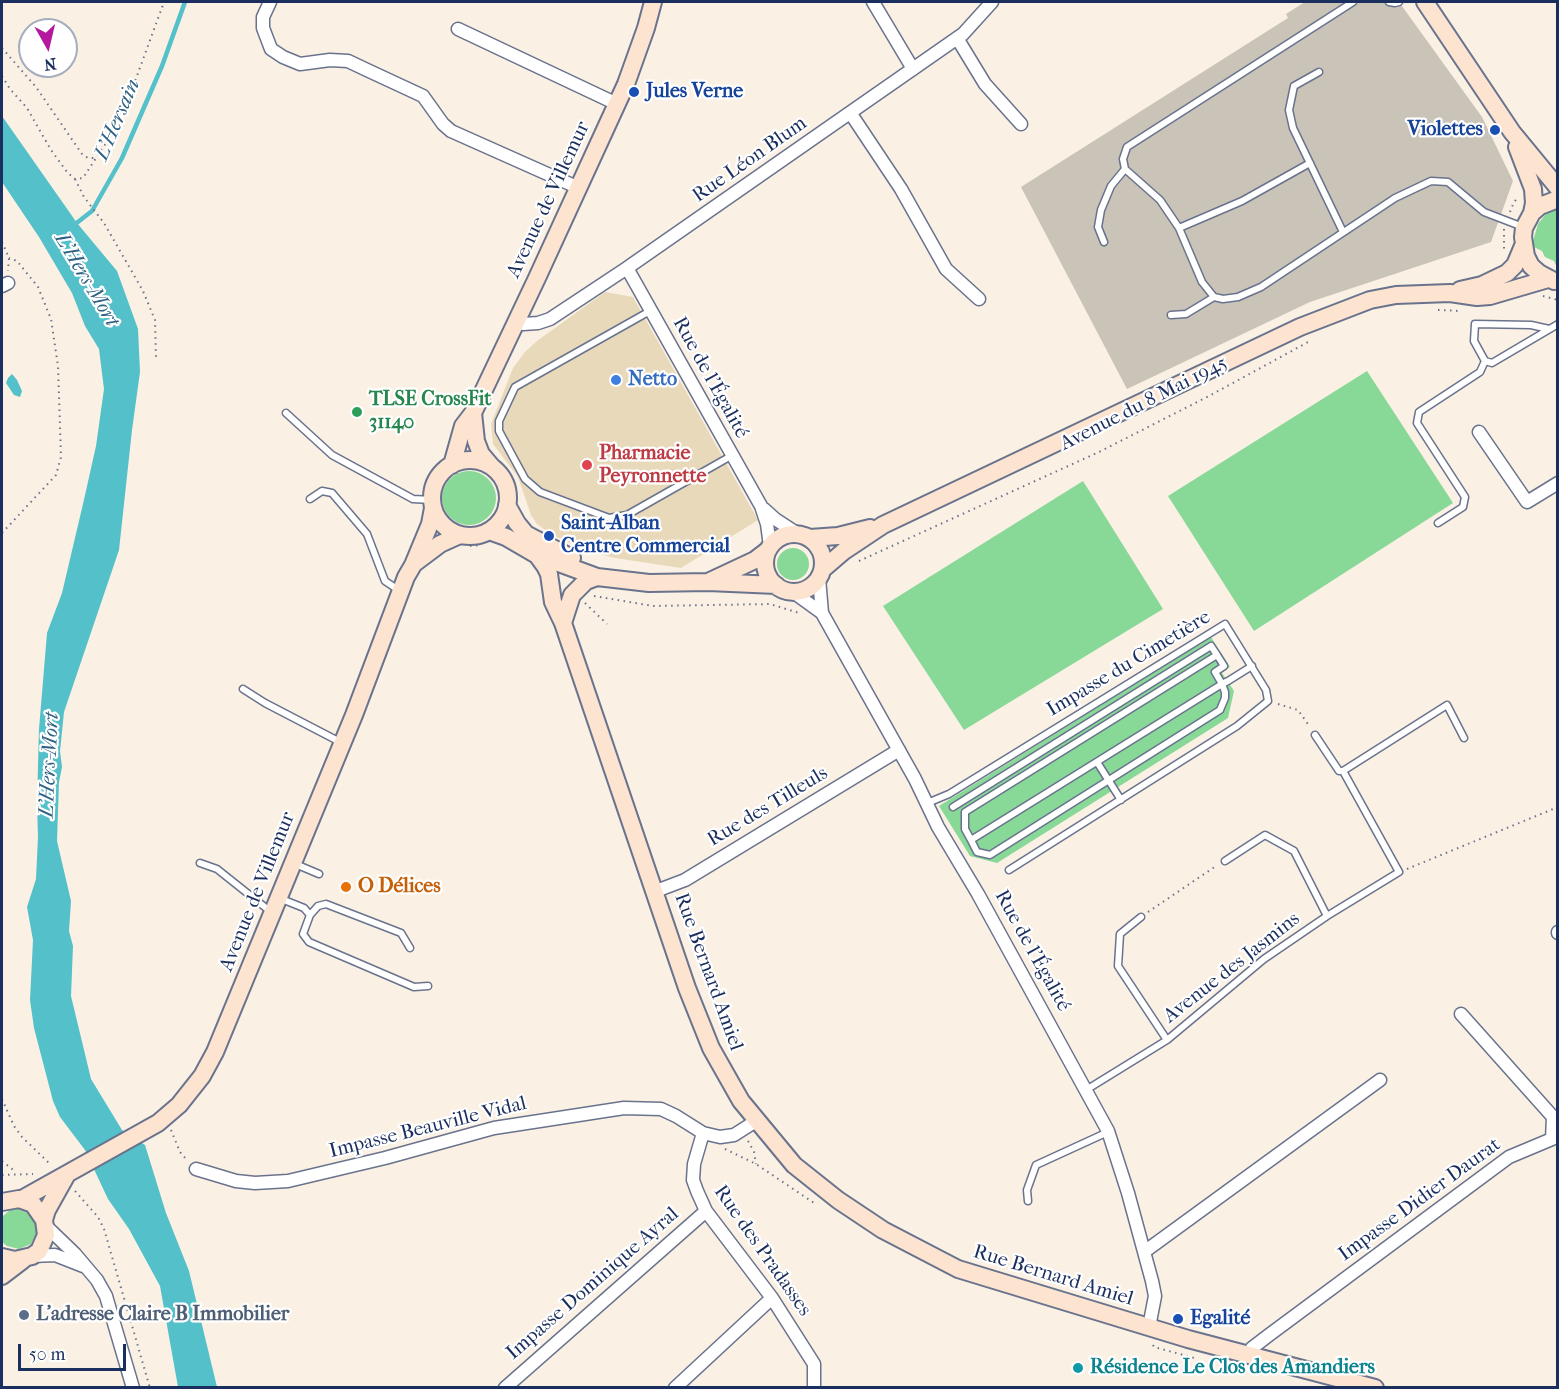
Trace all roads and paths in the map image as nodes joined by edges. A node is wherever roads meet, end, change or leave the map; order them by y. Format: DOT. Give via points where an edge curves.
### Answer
graph roads {
  1 [pos="164,2"];
  2 [pos="270,2"];
  3 [pos="653,2"];
  4 [pos="873,2"];
  5 [pos="992,2"];
  6 [pos="1353,2"];
  7 [pos="1389,2"];
  8 [pos="1399,2"];
  9 [pos="1427,2"];
  10 [pos="459,29"];
  11 [pos="957,38"];
  12 [pos="2,48"];
  13 [pos="913,69"];
  14 [pos="1319,72"];
  15 [pos="2,76"];
  16 [pos="617,104"];
  17 [pos="851,114"];
  18 [pos="1021,124"];
  19 [pos="1512,132"];
  20 [pos="95,158"];
  21 [pos="1310,163"];
  22 [pos="1125,169"];
  23 [pos="75,179"];
  24 [pos="579,188"];
  25 [pos="1557,188"];
  26 [pos="1526,192"];
  27 [pos="1557,198"];
  28 [pos="1510,212"];
  29 [pos="1528,220"];
  30 [pos="1179,228"];
  31 [pos="1504,230"];
  32 [pos="1343,232"];
  33 [pos="2,242"];
  34 [pos="1104,242"];
  35 [pos="1523,246"];
  36 [pos="1505,257"];
  37 [pos="627,268"];
  38 [pos="1553,280"];
  39 [pos="1450,293"];
  40 [pos="1214,297"];
  41 [pos="979,299"];
  42 [pos="1432,310"];
  43 [pos="650,311"];
  44 [pos="1468,311"];
  45 [pos="1171,315"];
  46 [pos="516,321"];
  47 [pos="1557,324"];
  48 [pos="1549,329"];
  49 [pos="1317,337"];
  50 [pos="156,358"];
  51 [pos="1485,361"];
  52 [pos="286,413"];
  53 [pos="473,413"];
  54 [pos="1479,432"];
  55 [pos="731,456"];
  56 [pos="452,465"];
  57 [pos="493,468"];
  58 [pos="1557,483"];
  59 [pos="310,499"];
  60 [pos="432,504"];
  61 [pos="507,505"];
  62 [pos="761,506"];
  63 [pos="1438,523"];
  64 [pos="883,525"];
  65 [pos="489,531"];
  66 [pos="2,533"];
  67 [pos="460,535"];
  68 [pos="804,536"];
  69 [pos="769,548"];
  70 [pos="537,555"];
  71 [pos="852,564"];
  72 [pos="414,565"];
  73 [pos="821,574"];
  74 [pos="597,577"];
  75 [pos="614,578"];
  76 [pos="708,582"];
  77 [pos="776,585"];
  78 [pos="400,591"];
  79 [pos="793,592"];
  80 [pos="586,593"];
  81 [pos="582,601"];
  82 [pos="822,613"];
  83 [pos="801,614"];
  84 [pos="563,623"];
  85 [pos="607,624"];
  86 [pos="1217,655"];
  87 [pos="1252,666"];
  88 [pos="1222,684"];
  89 [pos="243,688"];
  90 [pos="1268,701"];
  91 [pos="1067,735"];
  92 [pos="1315,735"];
  93 [pos="1464,738"];
  94 [pos="342,744"];
  95 [pos="1073,744"];
  96 [pos="899,750"];
  97 [pos="1097,762"];
  98 [pos="1343,771"];
  99 [pos="1109,780"];
  100 [pos="1121,800"];
  101 [pos="925,804"];
  102 [pos="953,807"];
  103 [pos="1557,807"];
  104 [pos="971,840"];
  105 [pos="1225,861"];
  106 [pos="200,863"];
  107 [pos="292,863"];
  108 [pos="1009,870"];
  109 [pos="1399,872"];
  110 [pos="320,874"];
  111 [pos="656,891"];
  112 [pos="275,904"];
  113 [pos="310,915"];
  114 [pos="1327,916"];
  115 [pos="1141,917"];
  116 [pos="410,948"];
  117 [pos="428,986"];
  118 [pos="1461,1014"];
  119 [pos="1167,1040"];
  120 [pos="1380,1080"];
  121 [pos="1086,1090"];
  122 [pos="2,1099"];
  123 [pos="161,1121"];
  124 [pos="756,1121"];
  125 [pos="1108,1131"];
  126 [pos="703,1133"];
  127 [pos="720,1137"];
  128 [pos="746,1138"];
  129 [pos="2,1161"];
  130 [pos="50,1164"];
  131 [pos="756,1164"];
  132 [pos="196,1169"];
  133 [pos="37,1173"];
  134 [pos="2,1174"];
  135 [pos="18,1174"];
  136 [pos="66,1176"];
  137 [pos="75,1191"];
  138 [pos="10,1198"];
  139 [pos="1028,1201"];
  140 [pos="824,1206"];
  141 [pos="706,1211"];
  142 [pos="45,1223"];
  143 [pos="1144,1252"];
  144 [pos="2,1257"];
  145 [pos="28,1258"];
  146 [pos="84,1266"];
  147 [pos="2,1276"];
  148 [pos="772,1298"];
  149 [pos="1149,1327"];
  150 [pos="1247,1355"];
  151 [pos="134,1388"];
  152 [pos="150,1388"];
  153 [pos="505,1388"];
  154 [pos="675,1388"];
  155 [pos="814,1388"];
  156 [pos="1375,1388"];
  1 -- 20 [label="path" via="130,95"];
  2 -- 24 [label="street" via="263,28 271,49 283,57 300,64 348,61 367,69 423,96 451,131"];
  3 -- 16 [label="main road, Avenue de Villemur"];
  4 -- 13 [label="street"];
  5 -- 11 [label="street, Rue Léon Blum"];
  6 -- 22 [label="lane" via="1126,147"];
  7 -- 8 [label="lane"];
  9 -- 19 [label="main road"];
  10 -- 16 [label="street"];
  11 -- 13 [label="street, Rue Léon Blum"];
  11 -- 18 [label="street" via="985,84"];
  12 -- 20 [label="path" via="36,87 82,154"];
  13 -- 17 [label="street, Rue Léon Blum"];
  14 -- 21 [label="lane" via="1294,86 1289,110"];
  15 -- 23 [label="path"];
  16 -- 24 [label="main road, Avenue de Villemur"];
  17 -- 37 [label="street, Rue Léon Blum"];
  17 -- 41 [label="street" via="901,189 946,269"];
  19 -- 25 [label="main road"];
  19 -- 29 [label="main road, Avenue du 8 Mai 1945" via="1533,189 1534,202"];
  20 -- 23 [label="path" via="83,178"];
  21 -- 30 [label="lane" via="1242,201"];
  21 -- 32 [label="lane"];
  22 -- 30 [label="lane" via="1160,200"];
  22 -- 34 [label="lane" via="1111,186 1101,210 1098,227"];
  23 -- 50 [label="path" via="143,291 155,320"];
  24 -- 46 [label="main road, Avenue de Villemur"];
  26 -- 28 [label="path" via="1517,198"];
  27 -- 29 [label="main road" via="1539,206"];
  29 -- 32 [label="lane" via="1484,212 1448,182 1431,182 1395,198"];
  29 -- 35 [label="main road, Avenue du 8 Mai 1945"];
  30 -- 40 [label="lane" via="1202,282"];
  31 -- 36 [label="path"];
  32 -- 40 [label="lane" via="1261,287 1238,297"];
  33 -- 66 [label="path" via="9,258 17,261 38,287 51,319 58,366 61,458 56,475"];
  35 -- 38 [label="main road, Avenue du 8 Mai 1945" via="1531,266"];
  35 -- 39 [label="main road, Avenue du 8 Mai 1945" via="1508,273"];
  37 -- 43 [label="street, Rue de l'Égalité"];
  37 -- 46 [label="street, Rue Léon Blum" via="550,319 523,324"];
  38 -- 39 [label="main road, Avenue du 8 Mai 1945" via="1490,296"];
  39 -- 64 [label="main road, Avenue du 8 Mai 1945" via="1370,300 1299,327"];
  40 -- 45 [label="lane" via="1186,314"];
  42 -- 44 [label="path"];
  43 -- 55 [label="street, Rue de l'Égalité"];
  43 -- 55 [label="lane" via="515,387 499,421 499,431 525,479 540,492 609,518 627,515"];
  46 -- 53 [label="main road, Avenue de Villemur"];
  47 -- 48 [label="lane"];
  48 -- 51 [label="lane" via="1492,363"];
  48 -- 51 [label="lane" via="1475,324 1474,340"];
  49 -- 71 [label="path, Avenue du 8 Mai 1945" via="1100,452"];
  51 -- 63 [label="lane" via="1480,372 1419,412 1417,423 1465,497 1462,507"];
  52 -- 60 [label="lane" via="332,455 413,499"];
  53 -- 56 [label="main road, Avenue de Villemur" via="464,426"];
  53 -- 57 [label="main road" via="476,441"];
  54 -- 58 [label="street" via="1527,502"];
  55 -- 62 [label="street, Rue de l'Égalité"];
  56 -- 57 [label="main road" via="480,462"];
  56 -- 60 [label="main road" via="437,479"];
  57 -- 61 [label="main road" via="505,485"];
  59 -- 78 [label="lane" via="322,491 332,493 367,534 385,581"];
  60 -- 67 [label="main road" via="443,525"];
  60 -- 72 [label="main road, Avenue de Villemur" via="430,524"];
  61 -- 65 [label="main road" via="504,516"];
  61 -- 75 [label="main road" via="526,534"];
  62 -- 68 [label="street, Rue de l'Égalité"];
  62 -- 69 [label="street, Rue de l'Égalité"];
  64 -- 68 [label="main road, Avenue du 8 Mai 1945" via="838,536"];
  64 -- 73 [label="main road, Avenue du 8 Mai 1945" via="844,550"];
  65 -- 67 [label="main road"];
  65 -- 70 [label="main road"];
  67 -- 72 [label="main road, Avenue de Villemur" via="440,544"];
  68 -- 69 [label="main road" via="783,536"];
  68 -- 73 [label="main road" via="821,551"];
  69 -- 76 [label="main road"];
  69 -- 77 [label="main road" via="765,565"];
  70 -- 74 [label="main road"];
  70 -- 84 [label="main road, Rue Bernard Amiel" via="549,574 553,602"];
  72 -- 78 [label="main road, Avenue de Villemur"];
  73 -- 79 [label="main road" via="808,588"];
  73 -- 82 [label="street, Rue de l'Égalité"];
  74 -- 75 [label="main road"];
  74 -- 84 [label="main road" via="586,581 572,595"];
  75 -- 76 [label="main road" via="649,583"];
  76 -- 77 [label="main road"];
  77 -- 79 [label="main road"];
  78 -- 94 [label="main road, Avenue de Villemur"];
  79 -- 82 [label="street, Rue de l'Égalité"];
  80 -- 83 [label="path" via="653,606 770,604"];
  81 -- 85 [label="path"];
  82 -- 96 [label="street, Rue de l'Égalité"];
  84 -- 111 [label="main road, Rue Bernard Amiel"];
  86 -- 88 [label="lane" via="1224,666 1215,672"];
  86 -- 91 [label="lane" via="1211,645"];
  86 -- 95 [label="lane"];
  87 -- 88 [label="lane"];
  87 -- 90 [label="lane, Impasse du Cimetière"];
  87 -- 101 [label="lane, Impasse du Cimetière" via="1225,624 949,794"];
  88 -- 97 [label="lane"];
  88 -- 99 [label="lane" via="1225,698 1220,710"];
  89 -- 94 [label="lane" via="265,704"];
  90 -- 92 [label="path" via="1298,710"];
  90 -- 100 [label="lane" via="1238,726"];
  91 -- 95 [label="lane"];
  91 -- 102 [label="lane"];
  92 -- 98 [label="lane" via="1339,771"];
  93 -- 98 [label="lane" via="1447,705"];
  94 -- 107 [label="main road, Avenue de Villemur"];
  95 -- 104 [label="lane" via="964,812 965,829"];
  96 -- 101 [label="street, Rue de l'Égalité"];
  96 -- 111 [label="street, Rue des Tilleuls" via="685,880"];
  97 -- 99 [label="lane"];
  97 -- 104 [label="lane"];
  98 -- 109 [label="lane"];
  99 -- 100 [label="lane"];
  99 -- 104 [label="lane" via="990,855 977,852"];
  100 -- 108 [label="lane"];
  101 -- 121 [label="street, Rue de l'Égalité"];
  103 -- 109 [label="path"];
  105 -- 114 [label="lane" via="1265,835 1294,851"];
  105 -- 115 [label="path"];
  106 -- 112 [label="lane" via="217,869 266,908"];
  107 -- 110 [label="lane"];
  107 -- 112 [label="main road, Avenue de Villemur"];
  109 -- 114 [label="lane, Avenue des Jasmins"];
  111 -- 124 [label="main road, Rue Bernard Amiel" via="711,1048"];
  112 -- 113 [label="lane" via="304,908"];
  112 -- 123 [label="main road, Avenue de Villemur" via="207,1068 187,1096"];
  113 -- 116 [label="lane" via="326,904 401,933"];
  113 -- 117 [label="lane" via="303,934 309,942 414,987"];
  114 -- 119 [label="lane, Avenue des Jasmins" via="1264,958"];
  115 -- 119 [label="lane" via="1120,934 1118,966"];
  118 -- 150 [label="street, Impasse Didier Daurat" via="1553,1117 1552,1139 1509,1157"];
  119 -- 121 [label="lane, Avenue des Jasmins"];
  120 -- 143 [label="street"];
  121 -- 125 [label="street, Rue de l'Égalité"];
  122 -- 130 [label="path" via="22,1137"];
  123 -- 132 [label="path"];
  123 -- 136 [label="main road, Avenue de Villemur"];
  124 -- 127 [label="street" via="734,1135"];
  124 -- 149 [label="main road, Rue Bernard Amiel" via="794,1166 893,1235 958,1269"];
  125 -- 139 [label="lane" via="1036,1166 1027,1190"];
  125 -- 143 [label="street, Rue de l'Égalité"];
  126 -- 127 [label="street, Impasse Beauville Vidal"];
  126 -- 132 [label="street, Impasse Beauville Vidal" via="661,1110 624,1108 494,1128 288,1181 236,1181"];
  126 -- 141 [label="street, Rue des Pradasses" via="693,1180"];
  127 -- 131 [label="path" via="726,1150"];
  128 -- 131 [label="path"];
  129 -- 135 [label="path"];
  131 -- 140 [label="path" via="816,1205"];
  133 -- 135 [label="path"];
  134 -- 135 [label="path"];
  136 -- 138 [label="main road, Avenue de Villemur"];
  136 -- 142 [label="main road, Avenue de Villemur" via="47,1210"];
  137 -- 152 [label="path" via="104,1229"];
  138 -- 142 [label="main road" via="38,1208"];
  141 -- 148 [label="street, Rue des Pradasses"];
  141 -- 153 [label="street, Impasse Dominique Ayral"];
  142 -- 145 [label="main road, Avenue de Villemur" via="44,1243"];
  142 -- 146 [label="street"];
  143 -- 149 [label="street, Rue de l'Égalité" via="1155,1296"];
  144 -- 145 [label="main road"];
  145 -- 146 [label="street" via="55,1255"];
  145 -- 147 [label="main road"];
  146 -- 151 [label="street" via="106,1296"];
  148 -- 154 [label="street"];
  148 -- 155 [label="street, Rue des Pradasses" via="814,1364"];
  149 -- 150 [label="main road, Rue Bernard Amiel"];
  150 -- 156 [label="main road, Rue Bernard Amiel"];
}
